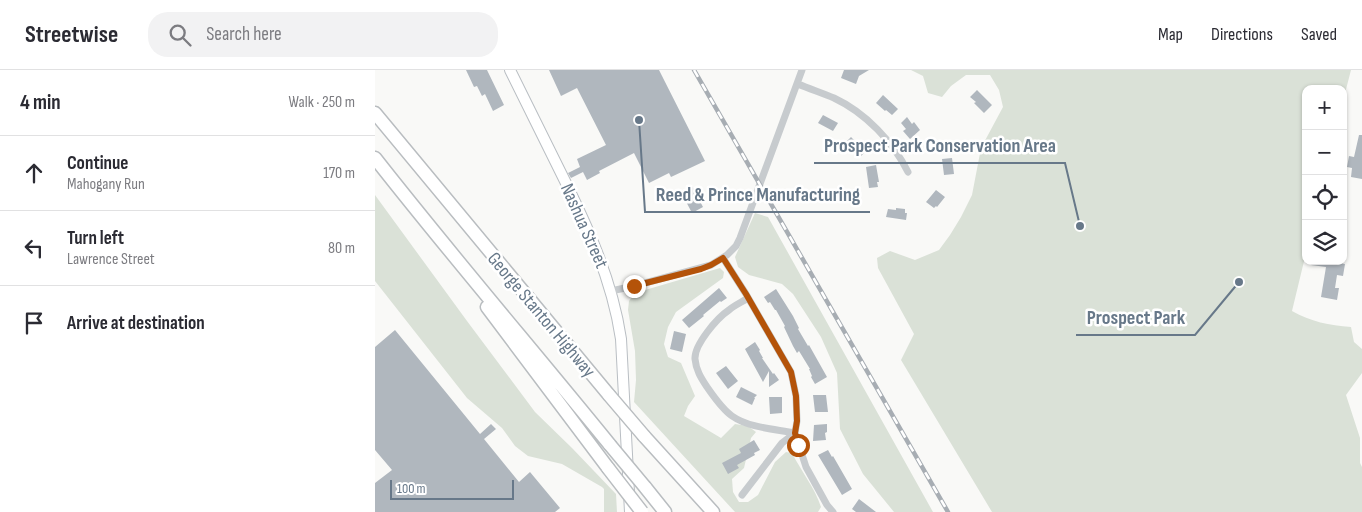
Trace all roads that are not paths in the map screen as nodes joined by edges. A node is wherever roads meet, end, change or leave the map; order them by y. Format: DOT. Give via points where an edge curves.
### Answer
graph roads {
  1 [pos="510,70"];
  2 [pos="802,70"];
  3 [pos="798,84"];
  4 [pos="375,113"];
  5 [pos="375,158"];
  6 [pos="908,172"];
  7 [pos="429,226"];
  8 [pos="723,258"];
  9 [pos="611,291"];
  10 [pos="748,298"];
  11 [pos="795,433"];
  12 [pos="742,495"];
  13 [pos="630,512"];
  14 [pos="642,512"];
  15 [pos="665,512"];
  16 [pos="713,512"];
  17 [pos="833,512"];
  1 -- 9 [label="main road, Nashua Street" via="576,203"];
  2 -- 3 [label="street"];
  3 -- 6 [label="street" via="854,109 886,139"];
  3 -- 8 [label="street" via="740,238"];
  4 -- 16 [label="highway, George Stanton Highway, bridge" via="609,395"];
  5 -- 7 [label="highway, George Stanton Highway"];
  7 -- 14 [label="highway, bridge" via="513,344"];
  7 -- 15 [label="highway, George Stanton Highway, bridge"];
  8 -- 9 [label="street" via="701,269"];
  8 -- 10 [label="street"];
  9 -- 13 [label="main road, Nashua Street" via="621,339"];
  10 -- 11 [label="street" via="791,372 796,396"];
  10 -- 11 [label="street" via="728,311 708,331 695,353 697,370 732,416 755,426"];
  11 -- 12 [label="street" via="782,443"];
  11 -- 17 [label="street" via="806,467"];
}
